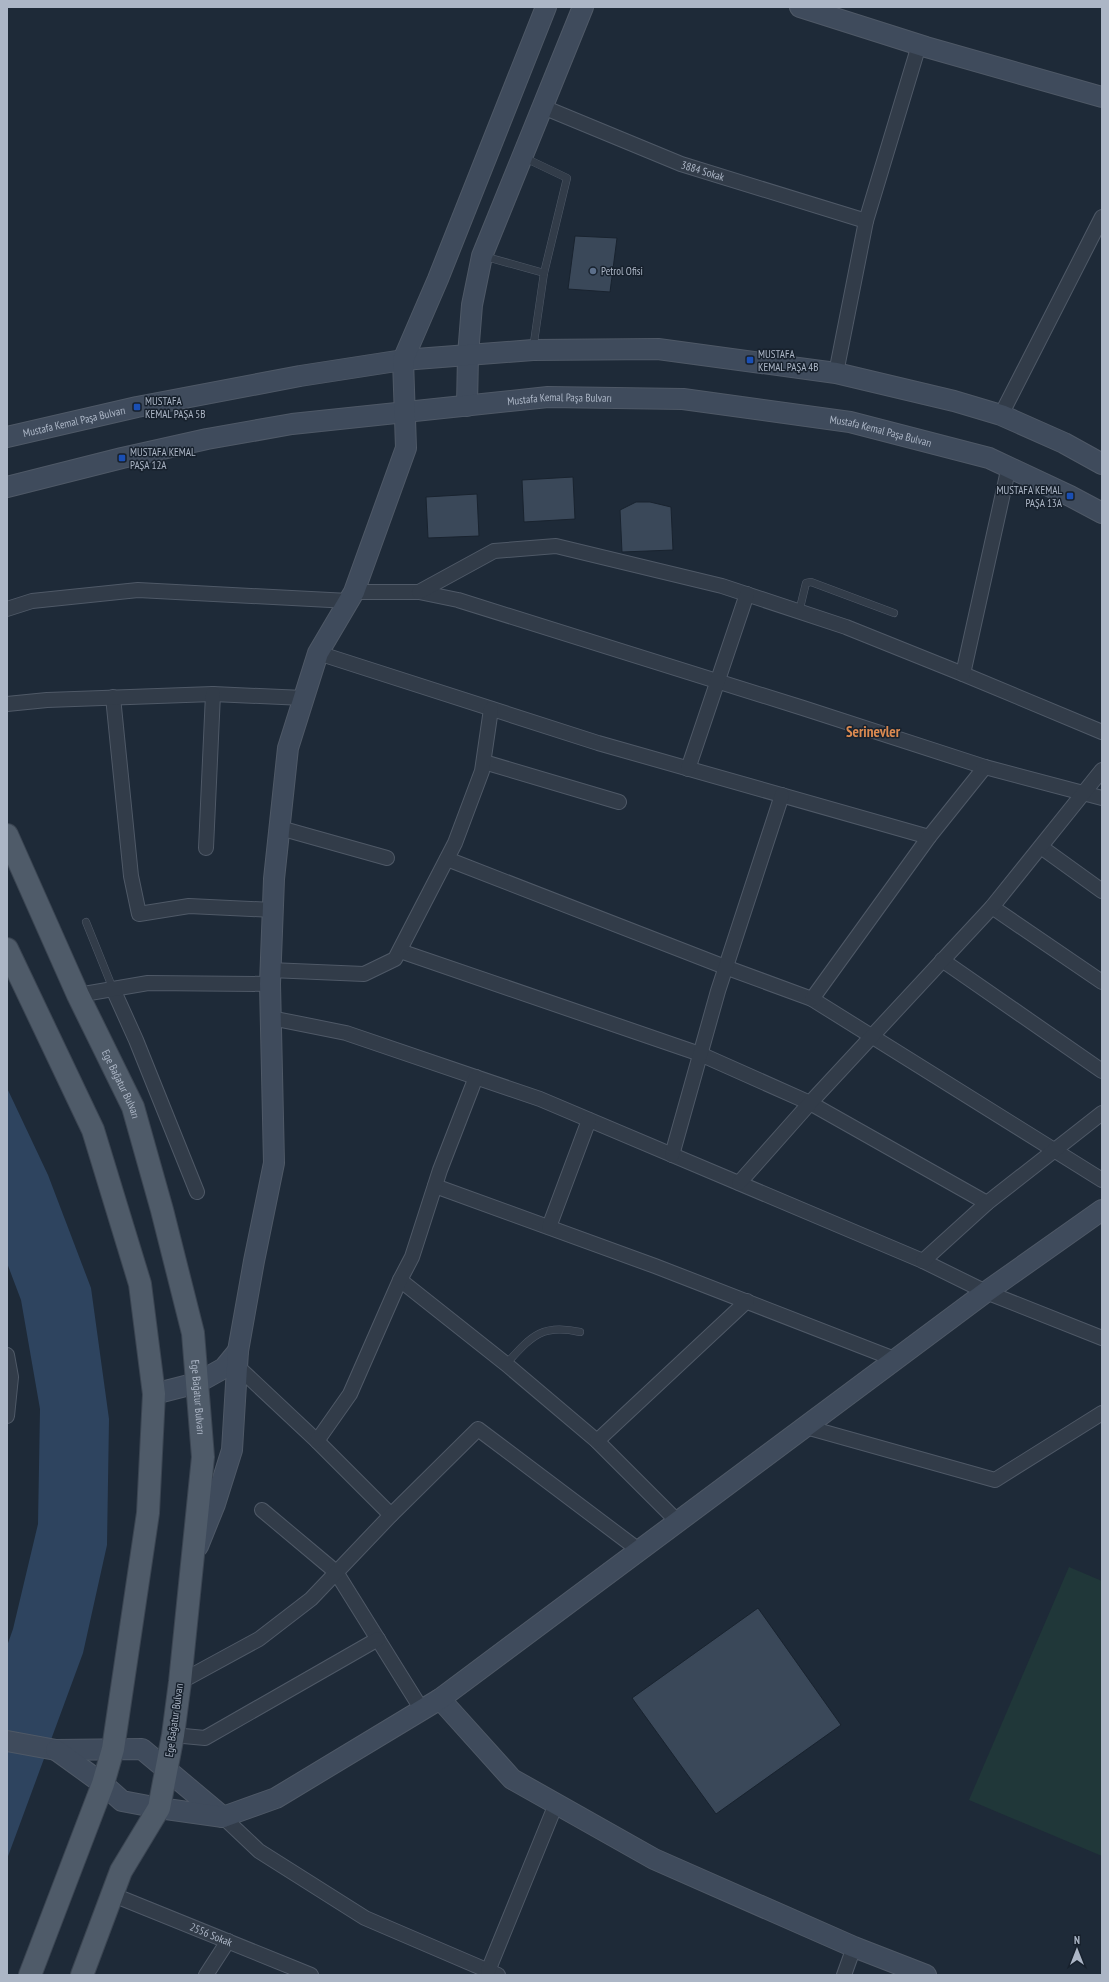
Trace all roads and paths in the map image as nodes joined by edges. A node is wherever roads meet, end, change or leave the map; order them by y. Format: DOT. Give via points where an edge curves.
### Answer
graph roads {
  1 [pos="546,7"];
  2 [pos="583,7"];
  3 [pos="800,7"];
  4 [pos="919,45"];
  5 [pos="1102,97"];
  6 [pos="543,107"];
  7 [pos="523,157"];
  8 [pos="1102,217"];
  9 [pos="866,221"];
  10 [pos="482,256"];
  11 [pos="544,274"];
  12 [pos="533,350"];
  13 [pos="468,355"];
  14 [pos="403,360"];
  15 [pos="836,373"];
  16 [pos="467,406"];
  17 [pos="404,413"];
  18 [pos="1001,415"];
  19 [pos="7,437"];
  20 [pos="1102,464"];
  21 [pos="1009,466"];
  22 [pos="7,488"];
  23 [pos="1102,513"];
  24 [pos="419,592"];
  25 [pos="747,594"];
  26 [pos="351,596"];
  27 [pos="7,609"];
  28 [pos="799,612"];
  29 [pos="894,613"];
  30 [pos="318,653"];
  31 [pos="963,674"];
  32 [pos="718,681"];
  33 [pos="213,694"];
  34 [pos="113,697"];
  35 [pos="304,698"];
  36 [pos="7,704"];
  37 [pos="491,709"];
  38 [pos="1102,732"];
  39 [pos="484,762"];
  40 [pos="985,767"];
  41 [pos="688,769"];
  42 [pos="1102,770"];
  43 [pos="1085,793"];
  44 [pos="782,795"];
  45 [pos="1102,798"];
  46 [pos="619,802"];
  47 [pos="280,828"];
  48 [pos="7,835"];
  49 [pos="929,837"];
  50 [pos="1040,847"];
  51 [pos="206,848"];
  52 [pos="387,858"];
  53 [pos="447,859"];
  54 [pos="1102,890"];
  55 [pos="992,907"];
  56 [pos="273,910"];
  57 [pos="86,922"];
  58 [pos="7,949"];
  59 [pos="400,951"];
  60 [pos="942,960"];
  61 [pos="725,967"];
  62 [pos="270,977"];
  63 [pos="1102,982"];
  64 [pos="113,989"];
  65 [pos="78,995"];
  66 [pos="812,999"];
  67 [pos="271,1018"];
  68 [pos="872,1036"];
  69 [pos="700,1054"];
  70 [pos="1102,1071"];
  71 [pos="476,1077"];
  72 [pos="810,1103"];
  73 [pos="1102,1113"];
  74 [pos="589,1120"];
  75 [pos="1054,1152"];
  76 [pos="672,1155"];
  77 [pos="1102,1180"];
  78 [pos="739,1183"];
  79 [pos="435,1186"];
  80 [pos="197,1192"];
  81 [pos="987,1203"];
  82 [pos="1102,1210"];
  83 [pos="549,1227"];
  84 [pos="923,1261"];
  85 [pos="400,1280"];
  86 [pos="986,1292"];
  87 [pos="748,1301"];
  88 [pos="580,1332"];
  89 [pos="1102,1338"];
  90 [pos="7,1356"];
  91 [pos="237,1358"];
  92 [pos="897,1360"];
  93 [pos="506,1364"];
  94 [pos="197,1383"];
  95 [pos="154,1394"];
  96 [pos="1102,1413"];
  97 [pos="7,1416"];
  98 [pos="806,1427"];
  99 [pos="317,1441"];
  100 [pos="597,1441"];
  101 [pos="262,1510"];
  102 [pos="391,1515"];
  103 [pos="678,1522"];
  104 [pos="640,1550"];
  105 [pos="193,1557"];
  106 [pos="336,1572"];
  107 [pos="378,1639"];
  108 [pos="180,1682"];
  109 [pos="440,1699"];
  110 [pos="422,1710"];
  111 [pos="173,1735"];
  112 [pos="7,1741"];
  113 [pos="113,1749"];
  114 [pos="56,1750"];
  115 [pos="167,1769"];
  116 [pos="103,1784"];
  117 [pos="556,1804"];
  118 [pos="159,1808"];
  119 [pos="223,1817"];
  120 [pos="111,1894"];
  121 [pos="228,1941"];
  122 [pos="854,1947"];
  123 [pos="493,1973"];
  124 [pos="30,1975"];
  125 [pos="82,1975"];
  126 [pos="206,1975"];
  127 [pos="311,1975"];
  128 [pos="844,1975"];
  129 [pos="926,1975"];
  1 -- 14 [label="main road" via="438,279"];
  2 -- 6 [label="main road"];
  3 -- 4 [label="main road"];
  4 -- 5 [label="main road"];
  4 -- 9 [label="street"];
  6 -- 7 [label="main road"];
  6 -- 9 [label="street, 3884 Sokak" via="681,164"];
  7 -- 10 [label="main road"];
  7 -- 11 [label="lane" via="567,178"];
  8 -- 18 [label="street"];
  9 -- 15 [label="street"];
  10 -- 11 [label="lane"];
  10 -- 13 [label="main road" via="472,305"];
  11 -- 12 [label="lane"];
  12 -- 13 [label="main road, Mustafa Kemal Paşa Bulvarı"];
  12 -- 15 [label="main road, Mustafa Kemal Paşa Bulvarı" via="658,349"];
  13 -- 14 [label="main road, Mustafa Kemal Paşa Bulvarı"];
  13 -- 16 [label="main road"];
  14 -- 17 [label="main road"];
  14 -- 19 [label="main road, Mustafa Kemal Paşa Bulvarı" via="300,376 136,407"];
  15 -- 18 [label="main road, Mustafa Kemal Paşa Bulvarı"];
  16 -- 17 [label="main road, Mustafa Kemal Paşa Bulvarı"];
  16 -- 21 [label="main road, Mustafa Kemal Paşa Bulvarı" via="548,397 683,399 850,422 988,458"];
  17 -- 22 [label="main road, Mustafa Kemal Paşa Bulvarı" via="292,424 207,439 62,472"];
  17 -- 26 [label="main road" via="406,448"];
  18 -- 20 [label="main road, Mustafa Kemal Paşa Bulvarı" via="1064,443"];
  21 -- 23 [label="main road, Mustafa Kemal Paşa Bulvarı"];
  21 -- 31 [label="street"];
  24 -- 25 [label="street" via="494,551 556,546"];
  24 -- 26 [label="street"];
  24 -- 32 [label="street" via="458,600"];
  25 -- 28 [label="street"];
  25 -- 32 [label="street"];
  26 -- 27 [label="street" via="138,590 32,601"];
  26 -- 30 [label="main road"];
  28 -- 29 [label="lane" via="806,583 811,582"];
  28 -- 31 [label="street" via="846,627"];
  30 -- 35 [label="main road"];
  30 -- 37 [label="street"];
  31 -- 38 [label="street"];
  32 -- 40 [label="street"];
  32 -- 41 [label="street"];
  33 -- 34 [label="street"];
  33 -- 35 [label="street"];
  33 -- 51 [label="street"];
  34 -- 36 [label="street"];
  34 -- 56 [label="street" via="131,876 139,914 188,906"];
  35 -- 47 [label="main road" via="288,748"];
  37 -- 39 [label="street"];
  37 -- 41 [label="street" via="598,744"];
  39 -- 46 [label="street"];
  39 -- 53 [label="street"];
  40 -- 43 [label="street"];
  40 -- 49 [label="street"];
  41 -- 44 [label="street"];
  42 -- 43 [label="street"];
  43 -- 45 [label="street"];
  43 -- 50 [label="street"];
  44 -- 49 [label="street"];
  44 -- 61 [label="street"];
  47 -- 52 [label="street"];
  47 -- 56 [label="main road"];
  48 -- 65 [label="main road, Ege Bağatur Bulvarı"];
  49 -- 66 [label="street"];
  50 -- 54 [label="street"];
  50 -- 55 [label="street"];
  53 -- 59 [label="street"];
  53 -- 61 [label="street"];
  55 -- 60 [label="street"];
  55 -- 63 [label="street"];
  56 -- 62 [label="main road"];
  57 -- 64 [label="lane"];
  58 -- 95 [label="main road" via="93,1130 140,1284"];
  59 -- 62 [label="street" via="395,959 364,974"];
  59 -- 69 [label="street"];
  60 -- 68 [label="street"];
  60 -- 70 [label="street"];
  61 -- 66 [label="street"];
  61 -- 69 [label="street"];
  62 -- 64 [label="street" via="148,983"];
  62 -- 67 [label="main road"];
  64 -- 65 [label="street"];
  64 -- 80 [label="street"];
  65 -- 94 [label="main road, Ege Bağatur Bulvarı" via="133,1108 193,1333"];
  66 -- 68 [label="street"];
  67 -- 71 [label="street" via="346,1033"];
  67 -- 91 [label="main road" via="274,1163"];
  68 -- 72 [label="street"];
  68 -- 75 [label="street"];
  69 -- 72 [label="street"];
  69 -- 76 [label="street"];
  71 -- 74 [label="street" via="540,1099"];
  71 -- 79 [label="street"];
  72 -- 78 [label="street"];
  72 -- 81 [label="street"];
  73 -- 75 [label="street"];
  74 -- 76 [label="street"];
  74 -- 83 [label="street"];
  75 -- 77 [label="street"];
  75 -- 81 [label="street"];
  76 -- 78 [label="street"];
  78 -- 84 [label="street"];
  79 -- 83 [label="street"];
  79 -- 85 [label="street" via="412,1257"];
  81 -- 84 [label="street"];
  82 -- 86 [label="main road"];
  83 -- 87 [label="street"];
  84 -- 86 [label="street"];
  85 -- 93 [label="street"];
  85 -- 99 [label="street" via="350,1394"];
  86 -- 89 [label="street"];
  86 -- 92 [label="main road"];
  87 -- 92 [label="street"];
  87 -- 100 [label="street"];
  88 -- 93 [label="lane" via="559,1329 539,1334 531,1338"];
  90 -- 97 [label="street" via="11,1377"];
  91 -- 94 [label="main road"];
  91 -- 99 [label="street"];
  91 -- 105 [label="main road" via="232,1450"];
  92 -- 98 [label="main road"];
  93 -- 100 [label="street"];
  94 -- 95 [label="main road"];
  94 -- 105 [label="main road, Ege Bağatur Bulvarı" via="203,1457"];
  95 -- 113 [label="main road" via="148,1513"];
  96 -- 98 [label="street" via="995,1480"];
  98 -- 103 [label="main road"];
  99 -- 102 [label="street"];
  100 -- 103 [label="street"];
  101 -- 106 [label="street"];
  102 -- 104 [label="street" via="478,1428"];
  102 -- 106 [label="street"];
  103 -- 104 [label="main road"];
  104 -- 109 [label="main road"];
  105 -- 108 [label="main road, Ege Bağatur Bulvarı"];
  106 -- 107 [label="street"];
  106 -- 108 [label="street" via="311,1599 259,1639"];
  107 -- 110 [label="street"];
  107 -- 111 [label="street" via="205,1738"];
  108 -- 111 [label="main road, Ege Bağatur Bulvarı"];
  109 -- 110 [label="main road"];
  109 -- 117 [label="main road" via="512,1779"];
  110 -- 119 [label="main road" via="276,1798"];
  111 -- 115 [label="main road, Ege Bağatur Bulvarı"];
  112 -- 114 [label="main road"];
  113 -- 114 [label="main road"];
  113 -- 115 [label="main road" via="142,1749"];
  113 -- 116 [label="main road"];
  114 -- 116 [label="main road"];
  115 -- 118 [label="main road, Ege Bağatur Bulvarı"];
  115 -- 119 [label="main road"];
  116 -- 118 [label="main road" via="122,1801"];
  116 -- 124 [label="main road"];
  117 -- 122 [label="main road" via="654,1859"];
  117 -- 123 [label="street"];
  118 -- 119 [label="main road"];
  118 -- 120 [label="main road, Ege Bağatur Bulvarı" via="121,1871"];
  119 -- 123 [label="street" via="259,1851 365,1918"];
  120 -- 121 [label="street, 2556 Sokak"];
  120 -- 125 [label="main road, Ege Bağatur Bulvarı"];
  121 -- 126 [label="street"];
  121 -- 127 [label="street, 2556 Sokak"];
  122 -- 128 [label="street"];
  122 -- 129 [label="main road"];
}
